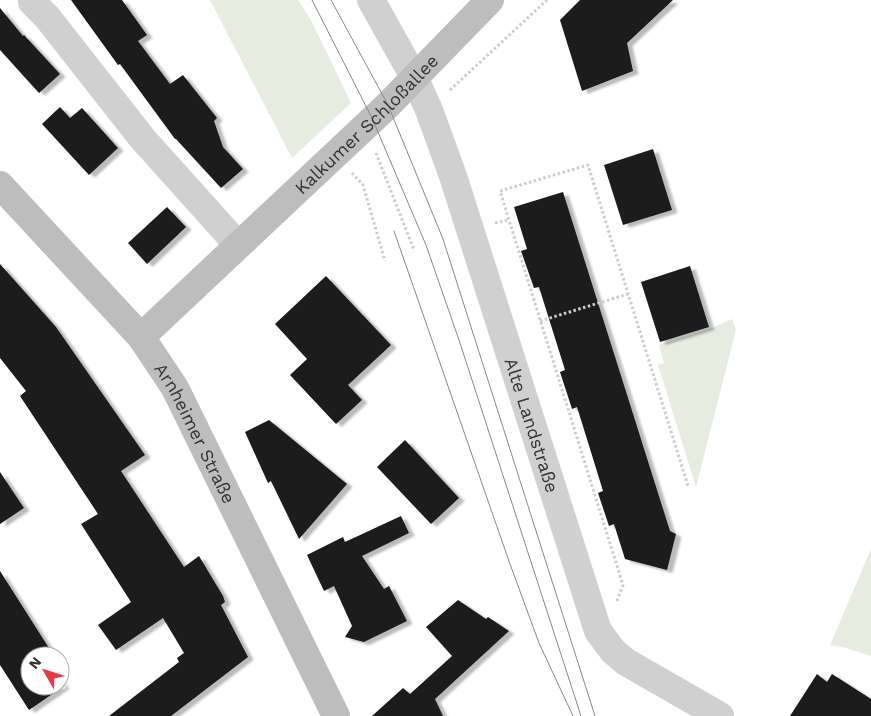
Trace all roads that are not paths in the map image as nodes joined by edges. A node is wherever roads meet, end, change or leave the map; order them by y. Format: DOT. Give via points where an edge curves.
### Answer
graph roads {
  1 [pos="371,0"];
  2 [pos="490,0"];
  3 [pos="32,2"];
  4 [pos="414,77"];
  5 [pos="0,185"];
  6 [pos="238,245"];
  7 [pos="141,337"];
  8 [pos="336,716"];
  9 [pos="720,716"];
  1 -- 4 [label="street, Alte Landstraße"];
  2 -- 4 [label="main road, Kalkumer Schloßallee"];
  3 -- 6 [label="street" via="142,138"];
  4 -- 6 [label="main road, Kalkumer Schloßallee"];
  4 -- 9 [label="street, Alte Landstraße" via="453,176 598,631 626,662"];
  5 -- 7 [label="main road, Arnheimer Straße"];
  6 -- 7 [label="main road, Kalkumer Schloßallee"];
  7 -- 8 [label="main road, Arnheimer Straße" via="175,388"];
}
